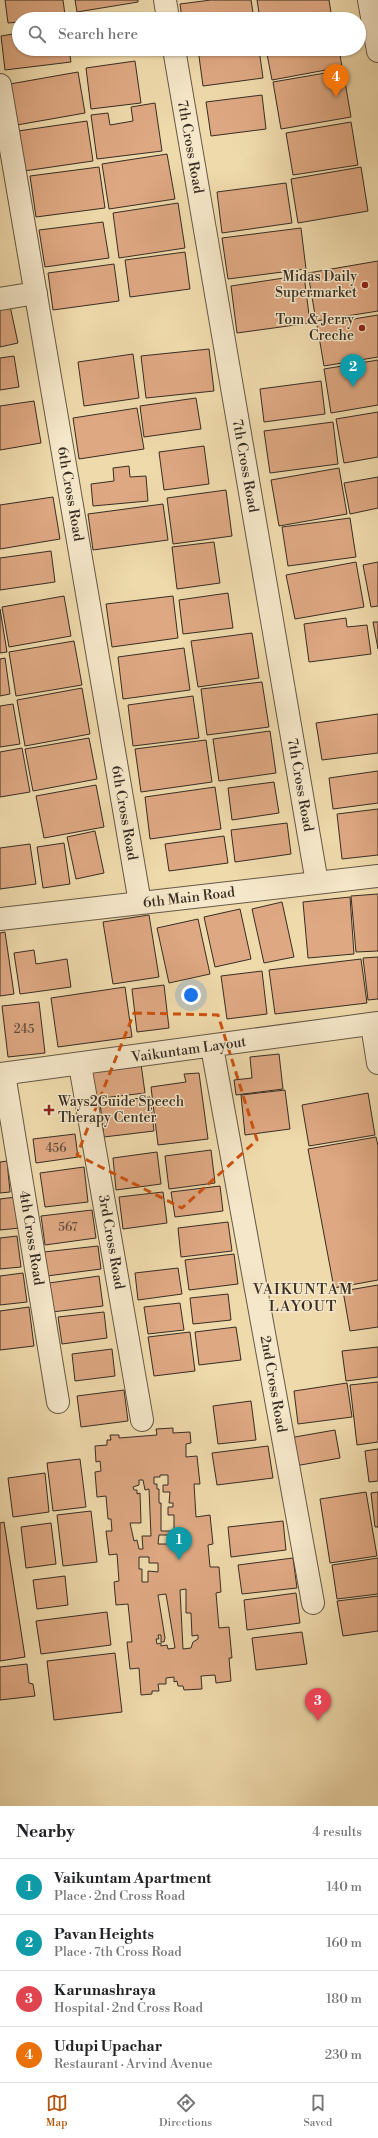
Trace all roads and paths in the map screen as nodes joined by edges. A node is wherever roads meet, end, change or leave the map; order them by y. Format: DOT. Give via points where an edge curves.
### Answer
graph roads {
  1 [pos="165,0"];
  2 [pos="369,0"];
  3 [pos="167,12"];
  4 [pos="378,51"];
  5 [pos="175,56"];
  6 [pos="0,85"];
  7 [pos="36,293"];
  8 [pos="0,299"];
  9 [pos="378,876"];
  10 [pos="317,883"];
  11 [pos="140,903"];
  12 [pos="0,919"];
  13 [pos="375,1024"];
  14 [pos="212,1047"];
  15 [pos="378,1063"];
  16 [pos="80,1065"];
  17 [pos="2,1074"];
  18 [pos="58,1402"];
  19 [pos="142,1420"];
  20 [pos="313,1603"];
  1 -- 3 [label="street"];
  2 -- 4 [label="street"];
  5 -- 10 [label="street, 7th Cross Road"];
  6 -- 7 [label="street, 6th Cross Road"];
  7 -- 8 [label="street"];
  7 -- 11 [label="street, 6th Cross Road"];
  9 -- 10 [label="street, 6th Main Road"];
  10 -- 11 [label="street, 6th Main Road"];
  11 -- 12 [label="street, 6th Main Road"];
  13 -- 14 [label="street, Vaikuntam Layout"];
  13 -- 15 [label="street"];
  14 -- 16 [label="street, Vaikuntam Layout"];
  14 -- 20 [label="street, 2nd Cross Road"];
  16 -- 17 [label="street, Vaikuntam Layout"];
  16 -- 19 [label="street, 3rd Cross Road"];
  17 -- 18 [label="street, 4th Cross Road"];
}
